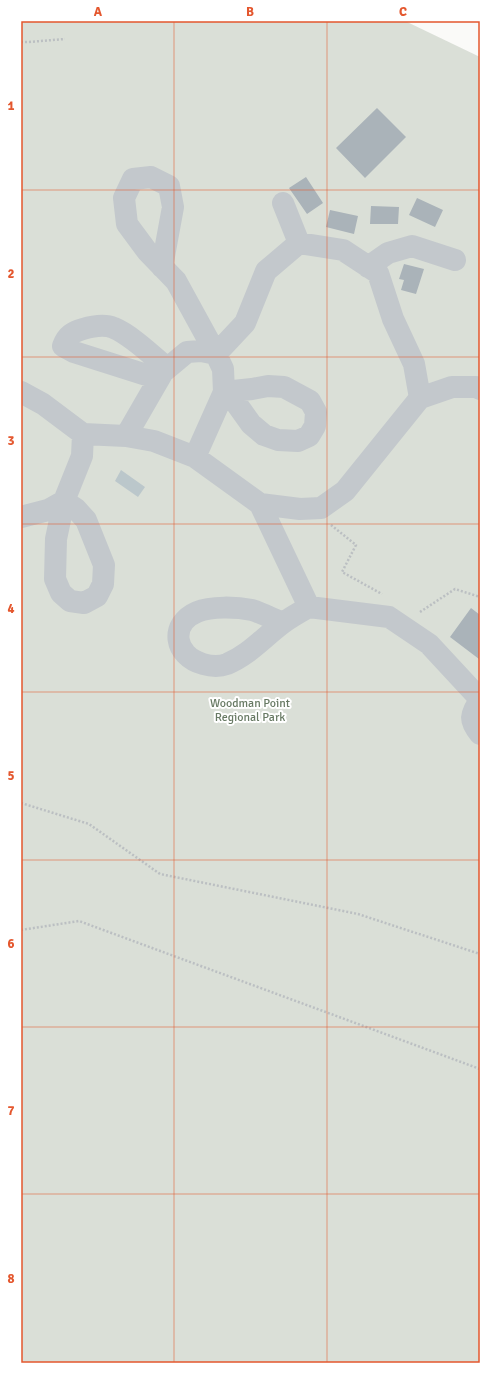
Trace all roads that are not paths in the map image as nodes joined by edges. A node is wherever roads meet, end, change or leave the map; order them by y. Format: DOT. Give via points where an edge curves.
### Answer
graph roads {
  1 [pos="283,203"];
  2 [pos="299,243"];
  3 [pos="455,260"];
  4 [pos="368,266"];
  5 [pos="162,267"];
  6 [pos="216,354"];
  7 [pos="480,388"];
  8 [pos="21,392"];
  9 [pos="420,398"];
  10 [pos="83,434"];
  11 [pos="126,436"];
  12 [pos="195,457"];
  13 [pos="260,504"];
  14 [pos="21,517"];
  15 [pos="309,607"];
  16 [pos="283,622"];
  17 [pos="480,700"];
  18 [pos="480,734"];
  1 -- 2 [label="lane"];
  2 -- 4 [label="lane" via="343,250"];
  2 -- 6 [label="lane" via="266,271 245,323"];
  3 -- 4 [label="lane" via="412,246 388,254"];
  4 -- 9 [label="lane" via="378,273 393,319 414,364"];
  5 -- 6 [label="lane" via="176,281"];
  6 -- 11 [label="lane" via="187,352 163,373"];
  6 -- 12 [label="lane" via="223,369 224,392"];
  7 -- 9 [label="lane" via="452,387"];
  8 -- 10 [label="lane" via="43,404"];
  9 -- 13 [label="lane" via="345,491 321,508 300,509"];
  10 -- 11 [label="lane"];
  10 -- 14 [label="lane" via="82,456 64,501 48,510"];
  11 -- 12 [label="lane" via="154,441"];
  12 -- 13 [label="lane"];
  13 -- 15 [label="lane"];
  15 -- 16 [label="lane"];
  15 -- 17 [label="lane" via="389,617 429,644"];
  17 -- 18 [label="lane" via="472,714 473,725"];
}
